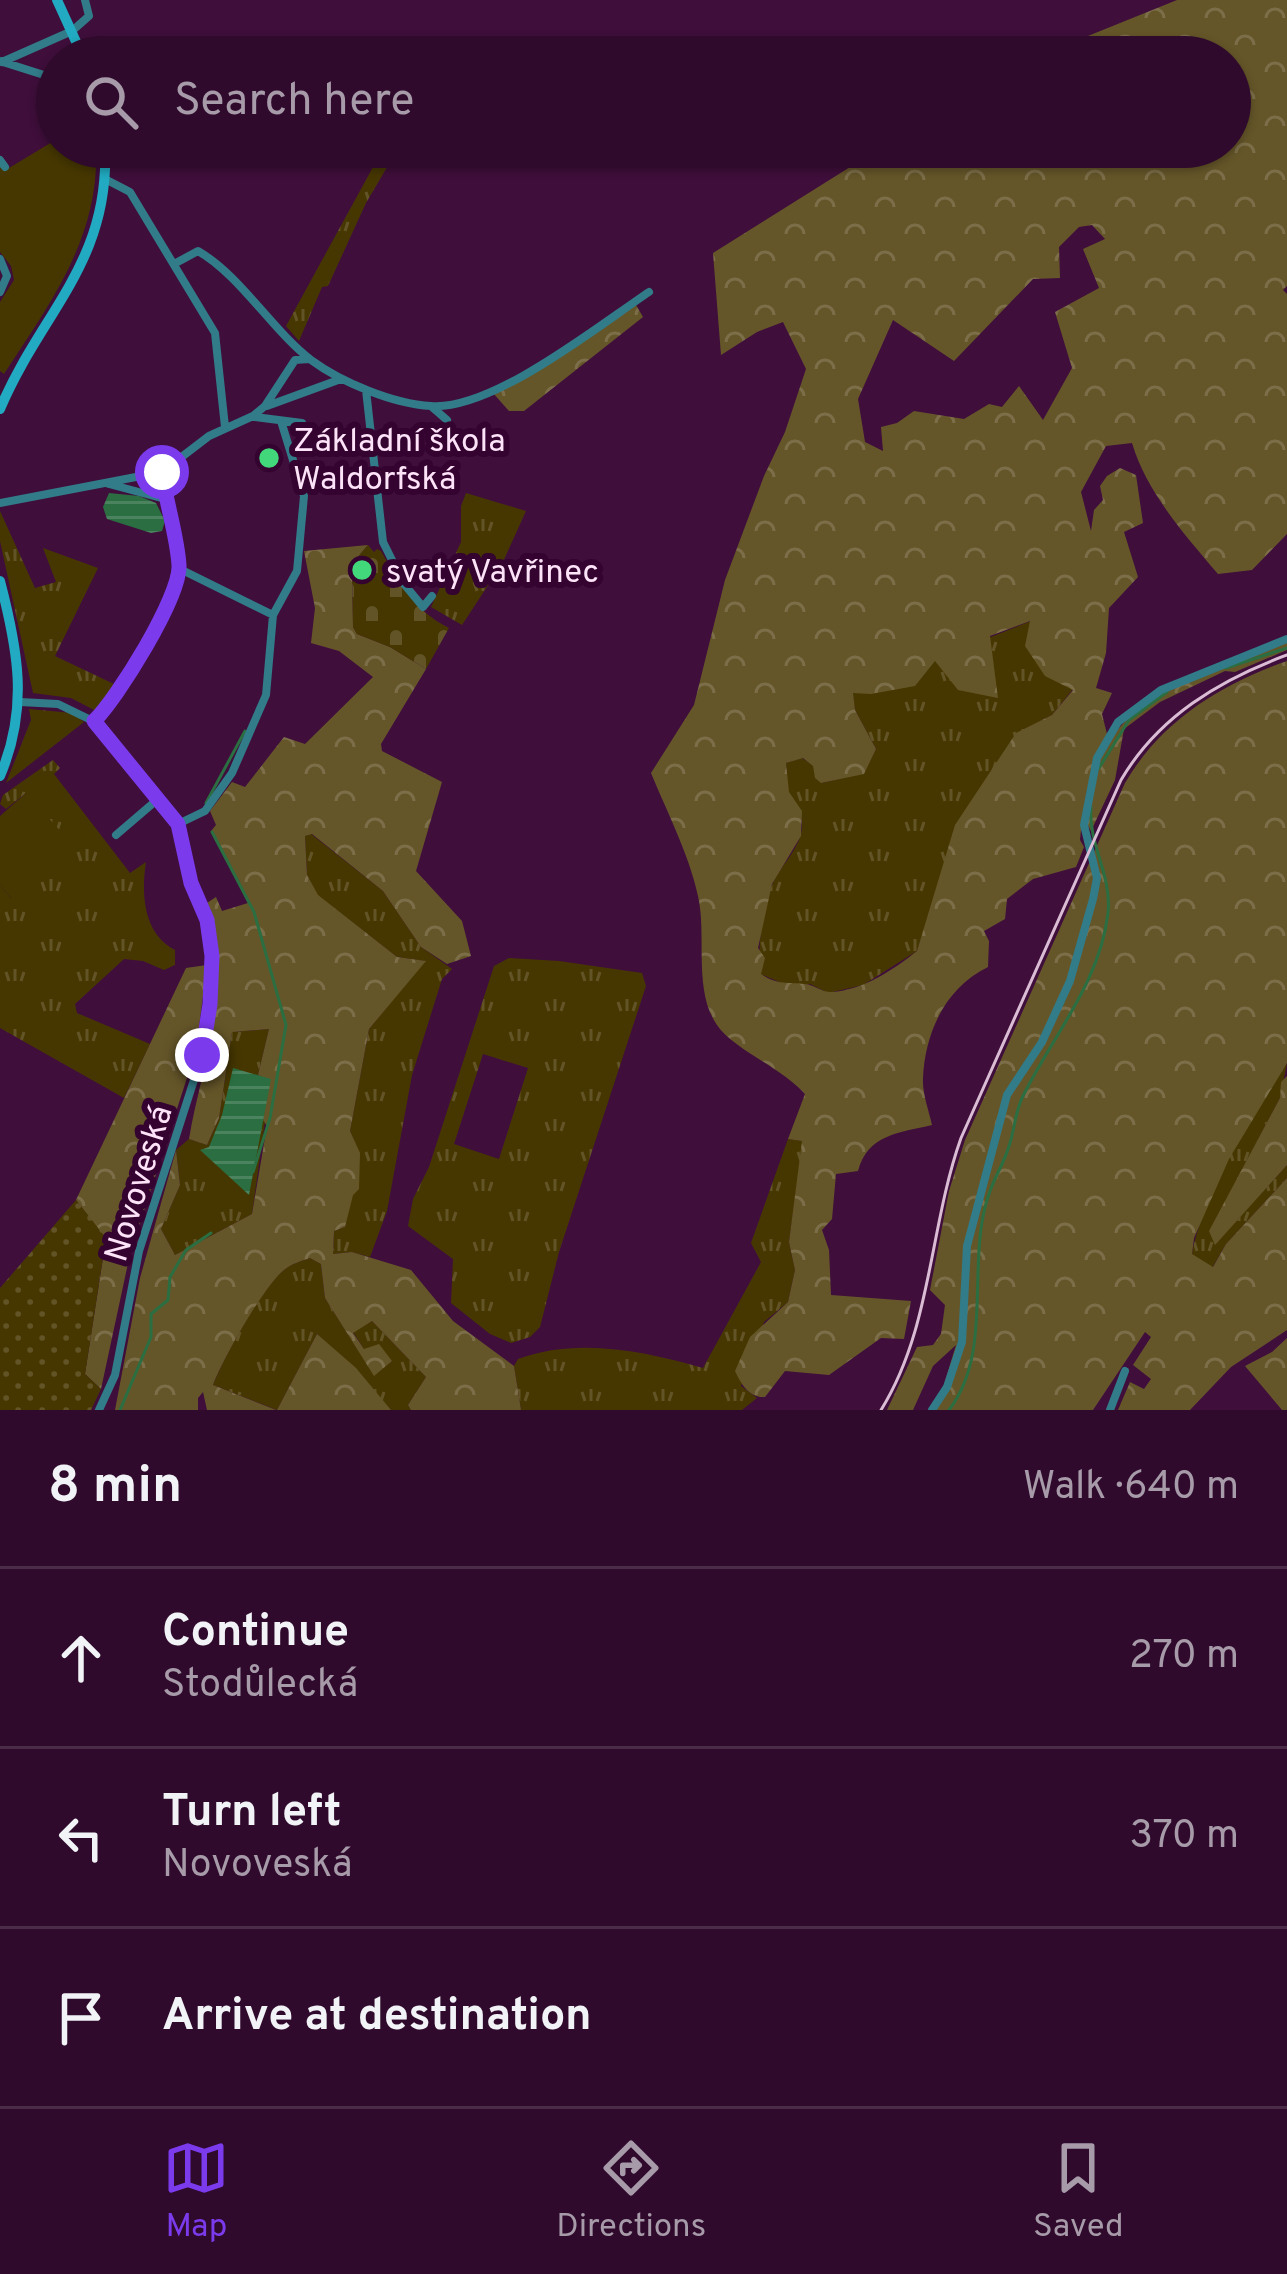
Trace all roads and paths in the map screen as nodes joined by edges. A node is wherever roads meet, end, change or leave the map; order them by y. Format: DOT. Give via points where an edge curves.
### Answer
graph roads {
  1 [pos="57,0"];
  2 [pos="85,0"];
  3 [pos="72,31"];
  4 [pos="60,36"];
  5 [pos="74,36"];
  6 [pos="36,46"];
  7 [pos="1,61"];
  8 [pos="36,72"];
  9 [pos="106,168"];
  10 [pos="106,179"];
  11 [pos="0,259"];
  12 [pos="174,264"];
  13 [pos="0,292"];
  14 [pos="649,292"];
  15 [pos="310,359"];
  16 [pos="341,379"];
  17 [pos="366,390"];
  18 [pos="265,406"];
  19 [pos="431,407"];
  20 [pos="0,409"];
  21 [pos="253,416"];
  22 [pos="447,420"];
  23 [pos="281,421"];
  24 [pos="302,423"];
  25 [pos="225,427"];
  26 [pos="162,472"];
  27 [pos="100,482"];
  28 [pos="165,499"];
  29 [pos="0,503"];
  30 [pos="180,569"];
  31 [pos="0,581"];
  32 [pos="433,596"];
  33 [pos="273,615"];
  34 [pos="1287,639"];
  35 [pos="20,702"];
  36 [pos="94,721"];
  37 [pos="0,776"];
  38 [pos="158,800"];
  39 [pos="178,824"];
  40 [pos="116,835"];
  41 [pos="1126,1371"];
  42 [pos="99,1410"];
  43 [pos="932,1410"];
  44 [pos="1110,1410"];
  1 -- 3 [label="main road"];
  2 -- 3 [label="street" via="88,19"];
  3 -- 4 [label="street"];
  3 -- 5 [label="main road"];
  6 -- 7 [label="street"];
  7 -- 8 [label="street"];
  9 -- 10 [label="main road"];
  10 -- 12 [label="street" via="128,190"];
  10 -- 20 [label="main road" via="89,251"];
  11 -- 13 [label="street" via="7,276"];
  12 -- 15 [label="street" via="198,251 207,256"];
  12 -- 25 [label="street" via="214,333"];
  14 -- 19 [label="street" via="520,378"];
  15 -- 16 [label="street"];
  15 -- 18 [label="street" via="296,360"];
  16 -- 17 [label="street"];
  16 -- 18 [label="street"];
  17 -- 19 [label="street"];
  17 -- 32 [label="street" via="383,542 423,607"];
  18 -- 21 [label="street"];
  19 -- 22 [label="street"];
  21 -- 23 [label="street"];
  21 -- 25 [label="street"];
  23 -- 24 [label="street"];
  23 -- 33 [label="street" via="304,511 297,572"];
  25 -- 26 [label="street"];
  26 -- 27 [label="street"];
  26 -- 28 [label="street"];
  27 -- 28 [label="street"];
  27 -- 29 [label="street"];
  28 -- 30 [label="street"];
  30 -- 33 [label="street"];
  30 -- 36 [label="street" via="134,668"];
  31 -- 35 [label="main road"];
  33 -- 39 [label="street" via="266,694 232,773 205,811"];
  34 -- 43 [label="street" via="1149,698 1118,722 1097,758 1084,825 1097,878 1093,899 1070,982 1007,1095 967,1246 962,1342"];
  35 -- 36 [label="street" via="58,704"];
  35 -- 37 [label="main road"];
  36 -- 38 [label="street, Novoveská"];
  38 -- 39 [label="street, Novoveská"];
  38 -- 40 [label="street"];
  39 -- 42 [label="street, Novoveská" via="207,920 210,1004 202,1055 139,1252 115,1375"];
  41 -- 44 [label="street"];
}
